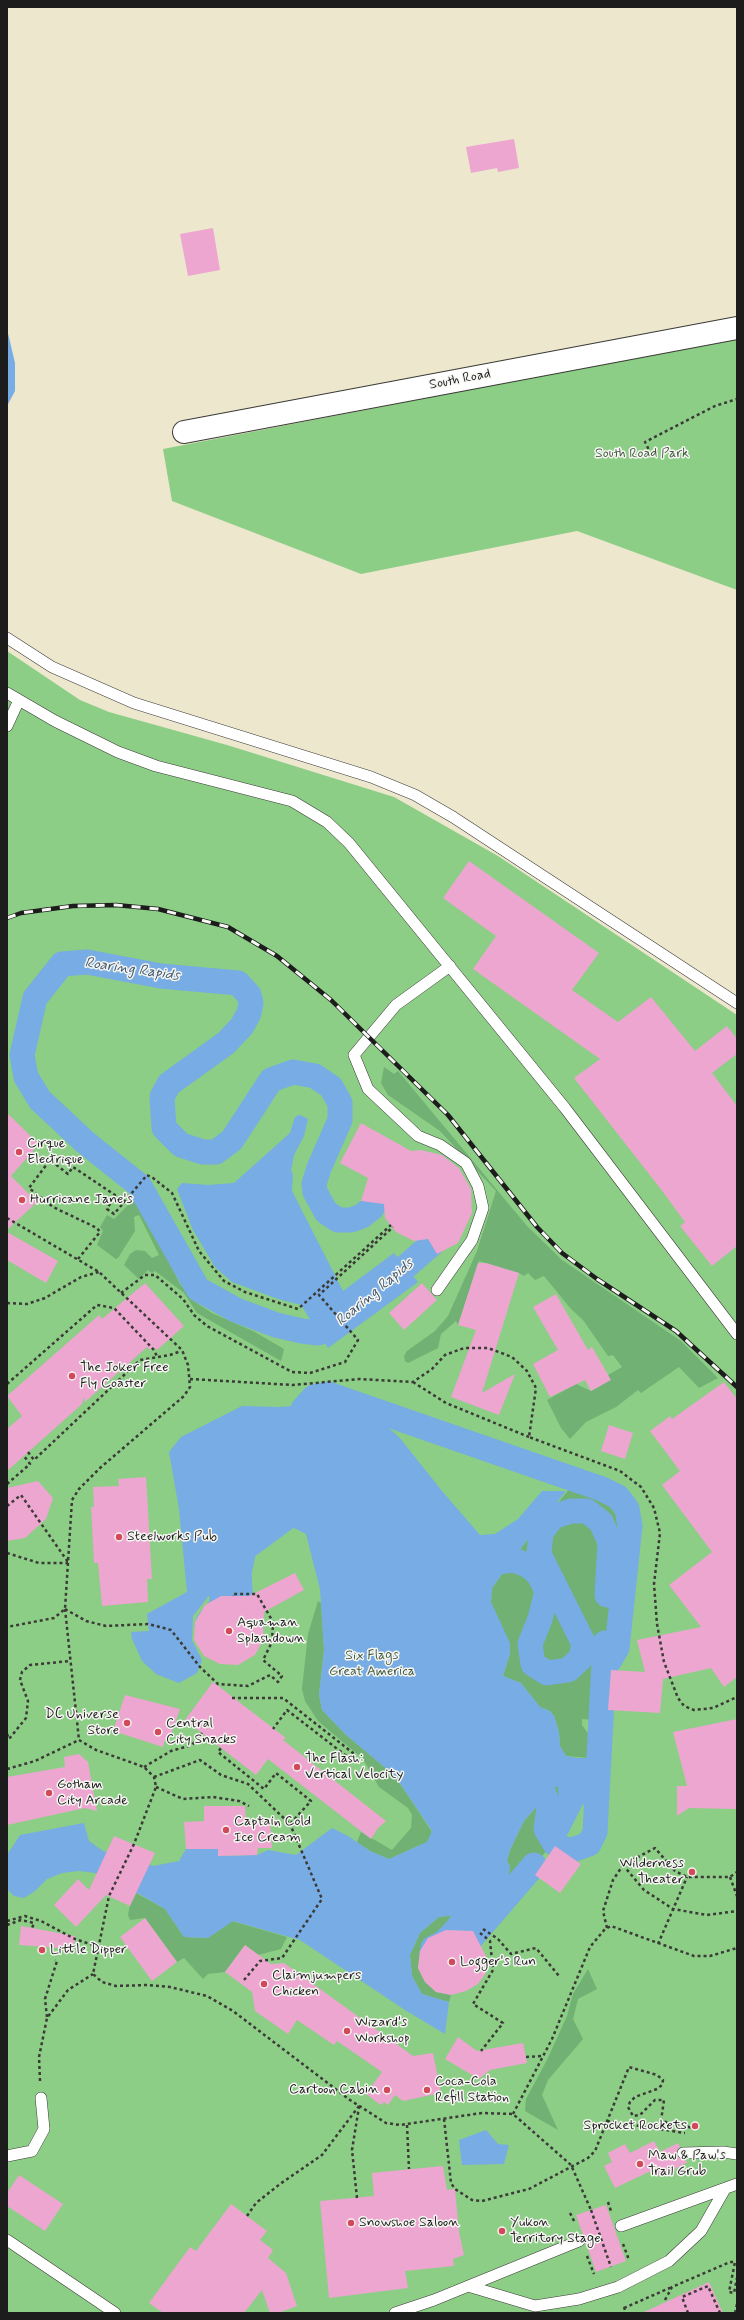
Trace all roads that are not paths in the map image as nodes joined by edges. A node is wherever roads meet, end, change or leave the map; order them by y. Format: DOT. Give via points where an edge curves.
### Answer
graph roads {
  1 [pos="737,328"];
  2 [pos="184,432"];
  3 [pos="7,638"];
  4 [pos="7,693"];
  5 [pos="19,700"];
  6 [pos="7,726"];
  7 [pos="450,966"];
  8 [pos="737,1003"];
  9 [pos="437,1290"];
  10 [pos="737,1334"];
  11 [pos="40,2098"];
  12 [pos="683,2153"];
  13 [pos="737,2154"];
  14 [pos="7,2156"];
  15 [pos="737,2184"];
  16 [pos="724,2188"];
  17 [pos="621,2226"];
  18 [pos="7,2240"];
  19 [pos="579,2241"];
  20 [pos="468,2286"];
  21 [pos="115,2313"];
  22 [pos="395,2313"];
  1 -- 2 [label="street, South Road"];
  3 -- 8 [label="lane" via="52,668 134,703 371,777 414,795 453,817"];
  4 -- 5 [label="lane"];
  5 -- 6 [label="lane"];
  5 -- 7 [label="lane" via="118,752 156,766 292,801 327,822 350,843"];
  7 -- 9 [label="lane" via="396,1005 354,1055 368,1089 418,1136 440,1145 466,1163 478,1186 483,1208 472,1240"];
  7 -- 10 [label="lane" via="565,1108"];
  11 -- 14 [label="lane" via="44,2129 32,2151"];
  12 -- 13 [label="lane"];
  15 -- 16 [label="lane"];
  16 -- 17 [label="lane"];
  16 -- 20 [label="lane" via="701,2231 669,2261 618,2287 579,2299 535,2306"];
  18 -- 21 [label="lane"];
  19 -- 20 [label="lane"];
  20 -- 22 [label="lane"];
}
